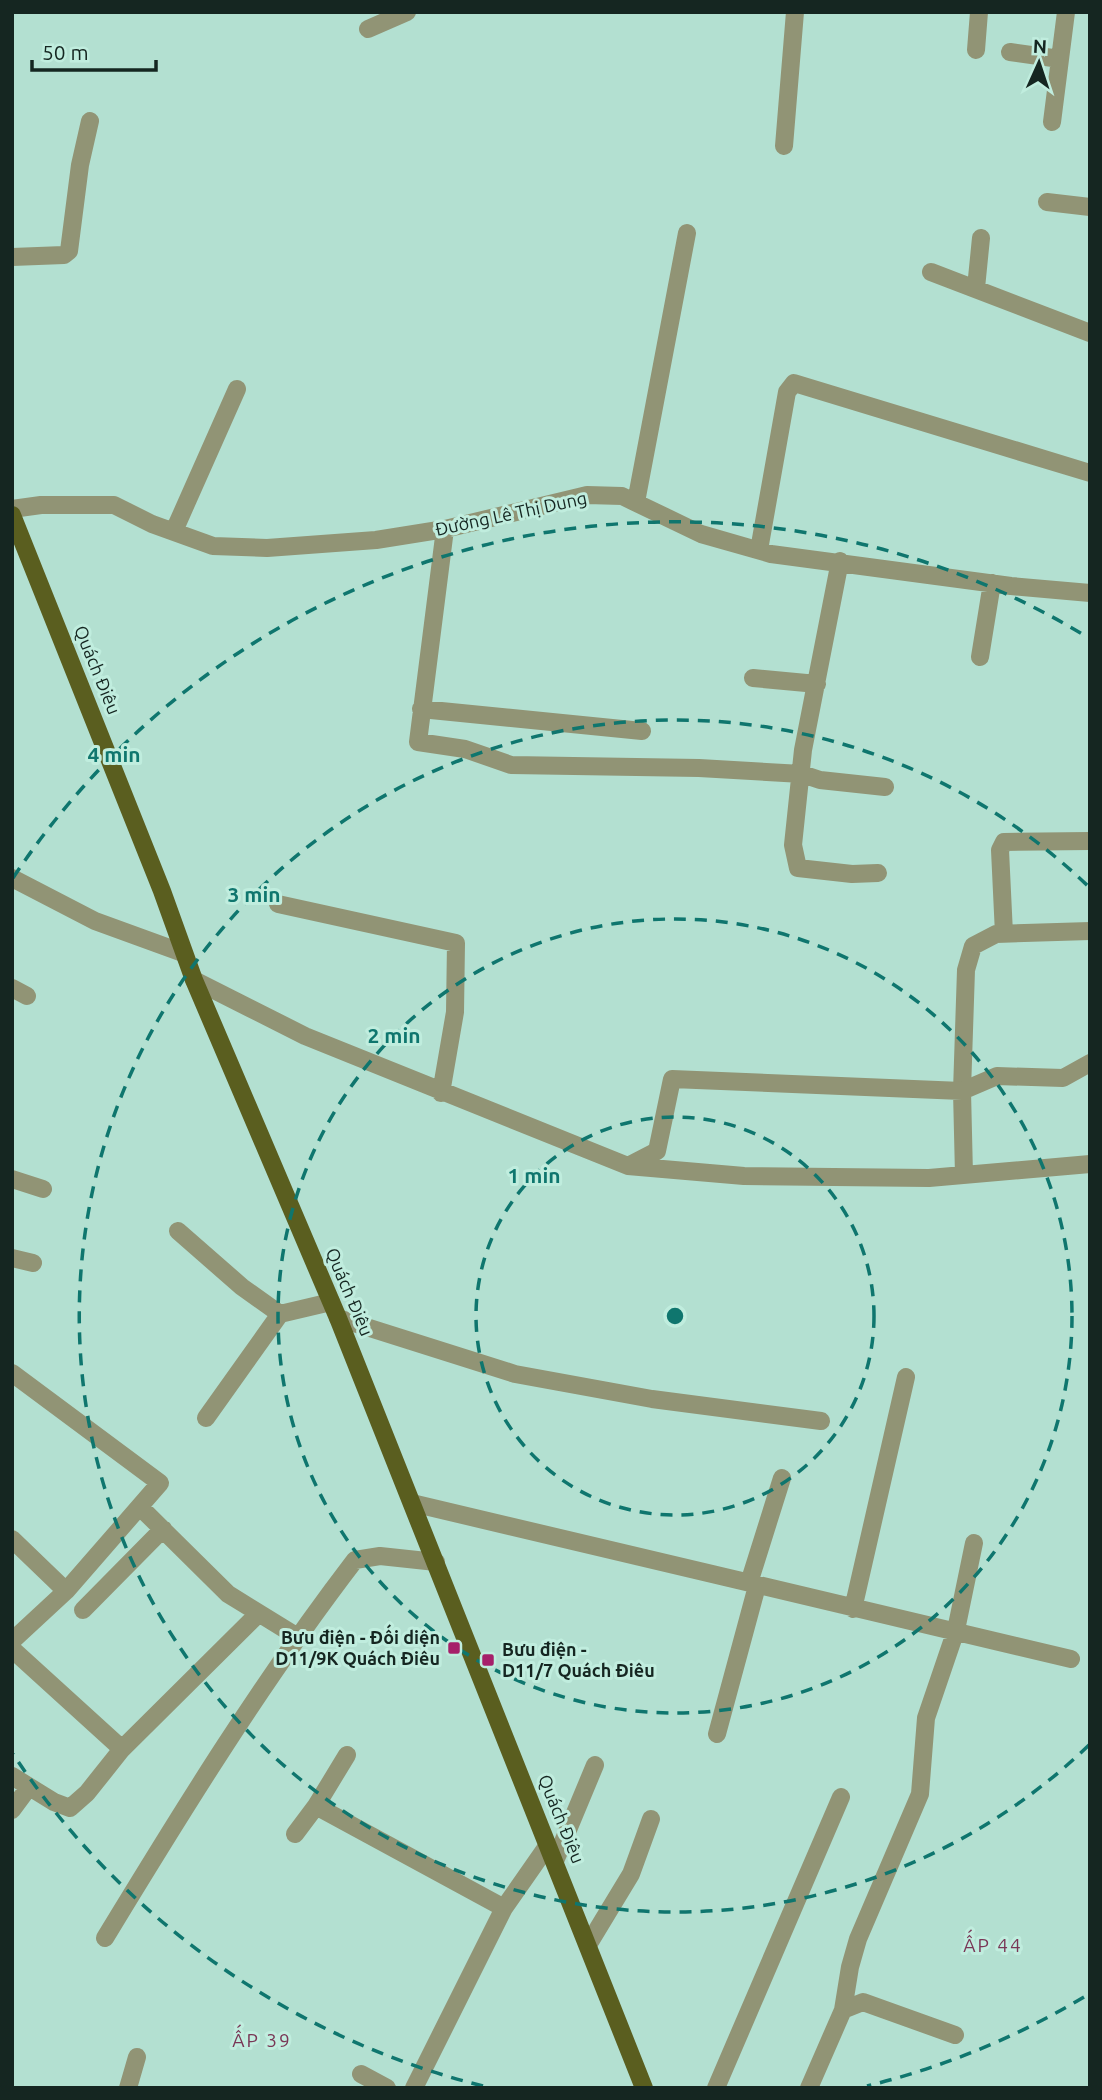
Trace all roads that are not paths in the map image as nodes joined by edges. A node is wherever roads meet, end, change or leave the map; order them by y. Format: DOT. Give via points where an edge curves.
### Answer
graph roads {
  1 [pos="407,12"];
  2 [pos="795,12"];
  3 [pos="979,12"];
  4 [pos="1066,12"];
  5 [pos="368,29"];
  6 [pos="976,50"];
  7 [pos="1010,51"];
  8 [pos="1060,59"];
  9 [pos="90,121"];
  10 [pos="1052,122"];
  11 [pos="784,146"];
  12 [pos="1047,202"];
  13 [pos="1090,207"];
  14 [pos="687,233"];
  15 [pos="981,238"];
  16 [pos="12,257"];
  17 [pos="931,272"];
  18 [pos="976,288"];
  19 [pos="1090,333"];
  20 [pos="237,389"];
  21 [pos="1090,472"];
  22 [pos="636,502"];
  23 [pos="12,509"];
  24 [pos="12,515"];
  25 [pos="445,529"];
  26 [pos="174,531"];
  27 [pos="759,550"];
  28 [pos="840,561"];
  29 [pos="992,583"];
  30 [pos="1090,593"];
  31 [pos="980,657"];
  32 [pos="753,678"];
  33 [pos="817,684"];
  34 [pos="421,709"];
  35 [pos="642,731"];
  36 [pos="802,774"];
  37 [pos="886,787"];
  38 [pos="1090,841"];
  39 [pos="878,873"];
  40 [pos="12,878"];
  41 [pos="278,904"];
  42 [pos="1090,931"];
  43 [pos="1003,934"];
  44 [pos="183,953"];
  45 [pos="194,980"];
  46 [pos="1090,1063"];
  47 [pos="962,1091"];
  48 [pos="441,1093"];
  49 [pos="1090,1164"];
  50 [pos="628,1166"];
  51 [pos="964,1175"];
  52 [pos="12,1179"];
  53 [pos="43,1189"];
  54 [pos="178,1231"];
  55 [pos="12,1258"];
  56 [pos="33,1263"];
  57 [pos="334,1310"];
  58 [pos="280,1314"];
  59 [pos="12,1373"];
  60 [pos="906,1377"];
  61 [pos="206,1418"];
  62 [pos="821,1420"];
  63 [pos="782,1478"];
  64 [pos="412,1503"];
  65 [pos="140,1507"];
  66 [pos="163,1529"];
  67 [pos="12,1539"];
  68 [pos="974,1544"];
  69 [pos="436,1562"];
  70 [pos="753,1584"];
  71 [pos="66,1591"];
  72 [pos="853,1609"];
  73 [pos="83,1610"];
  74 [pos="259,1613"];
  75 [pos="956,1630"];
  76 [pos="296,1636"];
  77 [pos="12,1641"];
  78 [pos="12,1649"];
  79 [pos="1071,1659"];
  80 [pos="717,1734"];
  81 [pos="121,1749"];
  82 [pos="347,1755"];
  83 [pos="595,1765"];
  84 [pos="12,1776"];
  85 [pos="29,1787"];
  86 [pos="841,1797"];
  87 [pos="316,1805"];
  88 [pos="12,1810"];
  89 [pos="651,1819"];
  90 [pos="295,1834"];
  91 [pos="552,1853"];
  92 [pos="505,1908"];
  93 [pos="105,1938"];
  94 [pos="588,1945"];
  95 [pos="843,2010"];
  96 [pos="955,2035"];
  97 [pos="138,2057"];
  98 [pos="361,2074"];
  99 [pos="128,2088"];
  100 [pos="387,2088"];
  101 [pos="414,2088"];
  102 [pos="644,2088"];
  103 [pos="716,2088"];
  104 [pos="809,2088"];
  1 -- 5 [label="street"];
  2 -- 11 [label="street"];
  3 -- 6 [label="street"];
  4 -- 8 [label="street"];
  7 -- 8 [label="street"];
  8 -- 10 [label="street"];
  9 -- 16 [label="street" via="69,251"];
  12 -- 13 [label="street"];
  14 -- 22 [label="street"];
  15 -- 18 [label="street"];
  17 -- 18 [label="street"];
  18 -- 19 [label="street"];
  20 -- 26 [label="street"];
  21 -- 27 [label="street" via="794,383 787,392"];
  22 -- 25 [label="street, Đường Lê Thị Dung" via="622,496 587,495"];
  22 -- 27 [label="street, Đường Lê Thị Dung" via="701,534"];
  23 -- 26 [label="street, Đường Lê Thị Dung" via="114,505"];
  24 -- 44 [label="main road, Quách Điêu"];
  25 -- 26 [label="street, Đường Lê Thị Dung" via="376,540 267,548 213,546"];
  25 -- 34 [label="street"];
  27 -- 28 [label="street, Đường Lê Thị Dung"];
  28 -- 29 [label="street, Đường Lê Thị Dung"];
  28 -- 33 [label="street"];
  29 -- 30 [label="street, Đường Lê Thị Dung"];
  29 -- 31 [label="street"];
  32 -- 33 [label="street"];
  33 -- 36 [label="street"];
  34 -- 35 [label="street"];
  34 -- 36 [label="street" via="418,742 465,748 511,765"];
  36 -- 37 [label="street"];
  36 -- 39 [label="street" via="793,845 798,868"];
  38 -- 43 [label="street" via="1004,842 1000,850"];
  40 -- 44 [label="street" via="95,921"];
  41 -- 48 [label="street" via="456,943 455,1012"];
  42 -- 43 [label="street"];
  43 -- 47 [label="street" via="972,946 965,970"];
  44 -- 45 [label="main road, Quách Điêu"];
  45 -- 48 [label="street" via="305,1037"];
  45 -- 57 [label="main road, Quách Điêu"];
  46 -- 47 [label="street" via="1063,1078 997,1076"];
  47 -- 50 [label="street" via="672,1079 657,1151"];
  47 -- 51 [label="street"];
  48 -- 50 [label="street"];
  49 -- 51 [label="street"];
  50 -- 51 [label="street" via="744,1176"];
  52 -- 53 [label="street"];
  54 -- 58 [label="street"];
  55 -- 56 [label="street"];
  57 -- 58 [label="street"];
  57 -- 62 [label="street" via="515,1374 652,1399"];
  57 -- 64 [label="main road, Quách Điêu"];
  58 -- 61 [label="street"];
  59 -- 65 [label="street" via="160,1483"];
  60 -- 72 [label="street"];
  63 -- 70 [label="street"];
  64 -- 69 [label="main road, Quách Điêu"];
  64 -- 70 [label="street"];
  65 -- 66 [label="street"];
  65 -- 71 [label="street"];
  66 -- 73 [label="street"];
  66 -- 74 [label="street" via="228,1594"];
  67 -- 71 [label="street"];
  68 -- 75 [label="street"];
  69 -- 76 [label="street" via="380,1556 355,1560"];
  69 -- 91 [label="main road, Quách Điêu"];
  70 -- 72 [label="street"];
  70 -- 80 [label="street"];
  71 -- 77 [label="street"];
  72 -- 75 [label="street"];
  74 -- 76 [label="street"];
  74 -- 81 [label="street"];
  75 -- 79 [label="street"];
  75 -- 95 [label="street" via="926,1718 920,1794 858,1939"];
  76 -- 93 [label="street"];
  78 -- 81 [label="street"];
  81 -- 85 [label="street" via="70,1808"];
  82 -- 87 [label="street"];
  83 -- 91 [label="street"];
  84 -- 85 [label="street"];
  85 -- 88 [label="street"];
  86 -- 103 [label="street"];
  87 -- 90 [label="street"];
  87 -- 92 [label="street"];
  89 -- 94 [label="street" via="631,1874"];
  91 -- 92 [label="street"];
  91 -- 94 [label="main road, Quách Điêu"];
  92 -- 101 [label="street"];
  94 -- 102 [label="main road, Quách Điêu"];
  95 -- 96 [label="street" via="863,2002"];
  95 -- 104 [label="street"];
  97 -- 99 [label="street"];
  98 -- 100 [label="street"];
}
